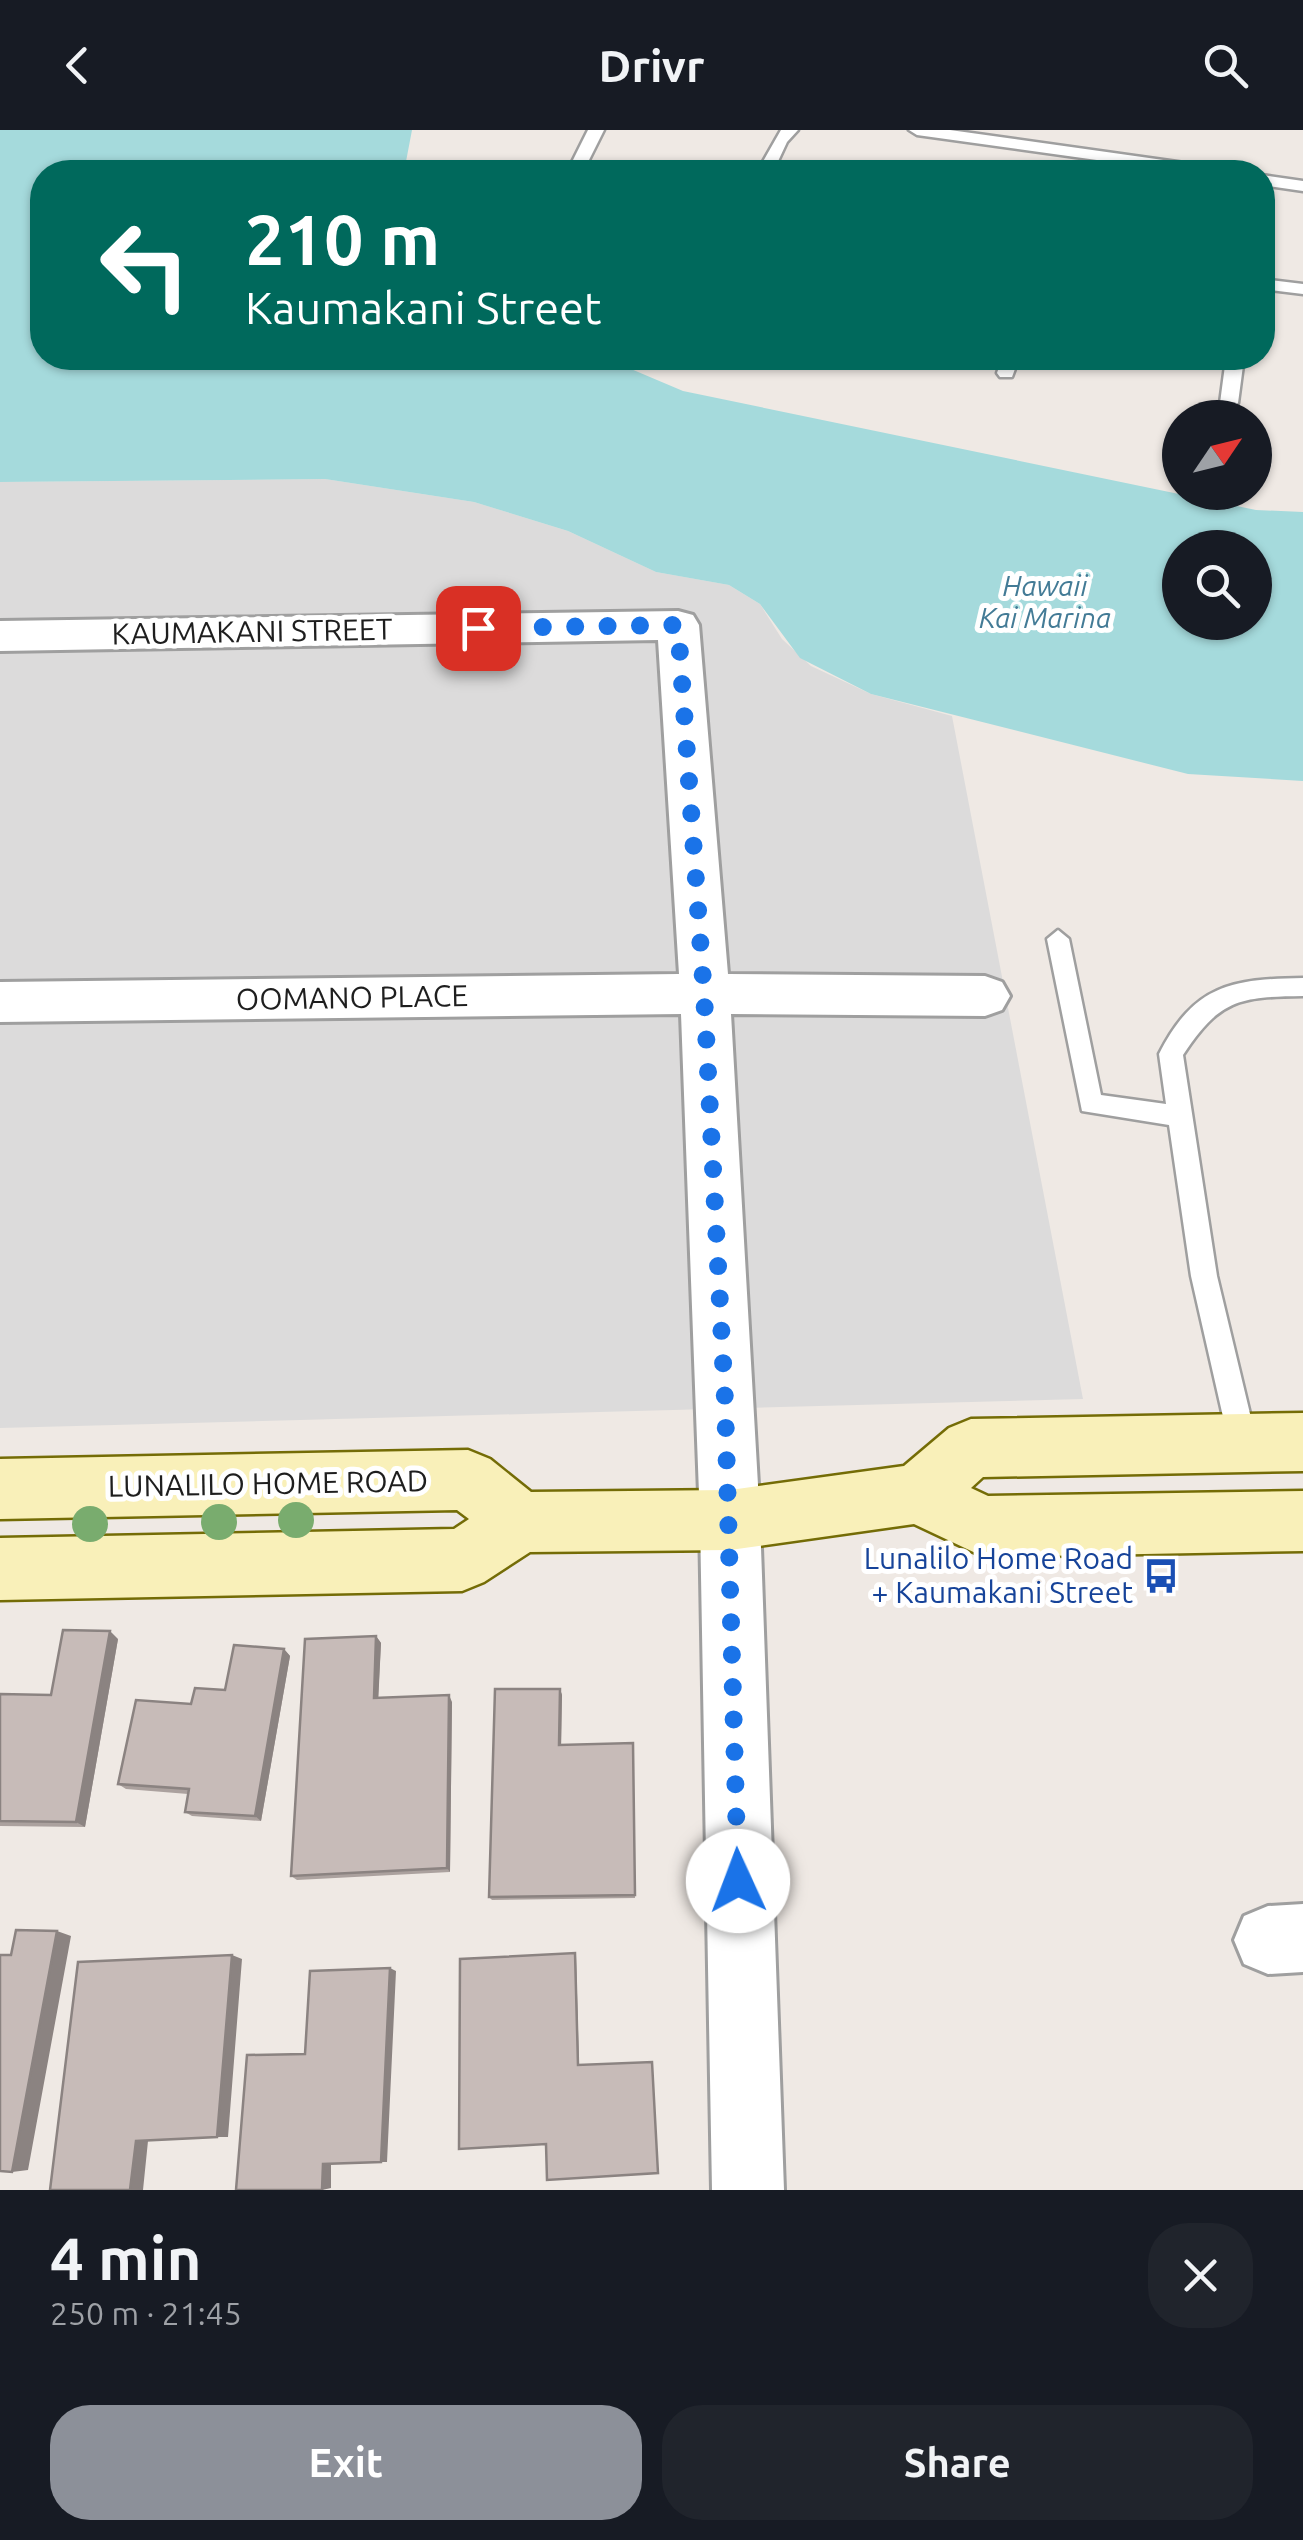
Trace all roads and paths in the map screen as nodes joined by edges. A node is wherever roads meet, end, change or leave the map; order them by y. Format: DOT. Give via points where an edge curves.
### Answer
graph roads {
  1 [pos="596,130"];
  2 [pos="790,130"];
  3 [pos="917,130"];
  4 [pos="581,160"];
  5 [pos="770,160"];
  6 [pos="1128,160"];
  7 [pos="1275,182"];
  8 [pos="1303,186"];
  9 [pos="1275,286"];
  10 [pos="1303,289"];
  11 [pos="1233,370"];
  12 [pos="1229,400"];
  13 [pos="0,636"];
  14 [pos="1058,939"];
  15 [pos="1303,986"];
  16 [pos="704,994"];
  17 [pos="985,996"];
  18 [pos="0,1002"];
  19 [pos="1180,1116"];
  20 [pos="1303,1442"];
  21 [pos="1242,1443"];
  22 [pos="0,1489"];
  23 [pos="918,1494"];
  24 [pos="730,1520"];
  25 [pos="521,1522"];
  26 [pos="1303,1522"];
  27 [pos="0,1569"];
  28 [pos="748,2190"];
  1 -- 4 [label="lane"];
  2 -- 5 [label="lane"];
  3 -- 6 [label="lane"];
  7 -- 8 [label="lane"];
  9 -- 10 [label="lane"];
  11 -- 12 [label="lane"];
  13 -- 16 [label="street, KAUMAKANI STREET" via="678,625"];
  14 -- 19 [label="lane" via="1091,1104"];
  15 -- 19 [label="lane" via="1238,988 1198,1010 1171,1054"];
  16 -- 17 [label="street, OOMANO PLACE"];
  16 -- 18 [label="street, OOMANO PLACE"];
  16 -- 24 [label="street, KAUMAKANI STREET"];
  19 -- 21 [label="lane" via="1204,1276"];
  20 -- 21 [label="main road"];
  21 -- 23 [label="main road" via="971,1448"];
  22 -- 25 [label="main road, LUNALILO HOME ROAD" via="468,1480"];
  23 -- 24 [label="main road"];
  23 -- 26 [label="main road" via="984,1527"];
  24 -- 25 [label="main road"];
  24 -- 28 [label="street, KAUMAKANI STREET"];
  25 -- 27 [label="main road" via="462,1560"];
}
